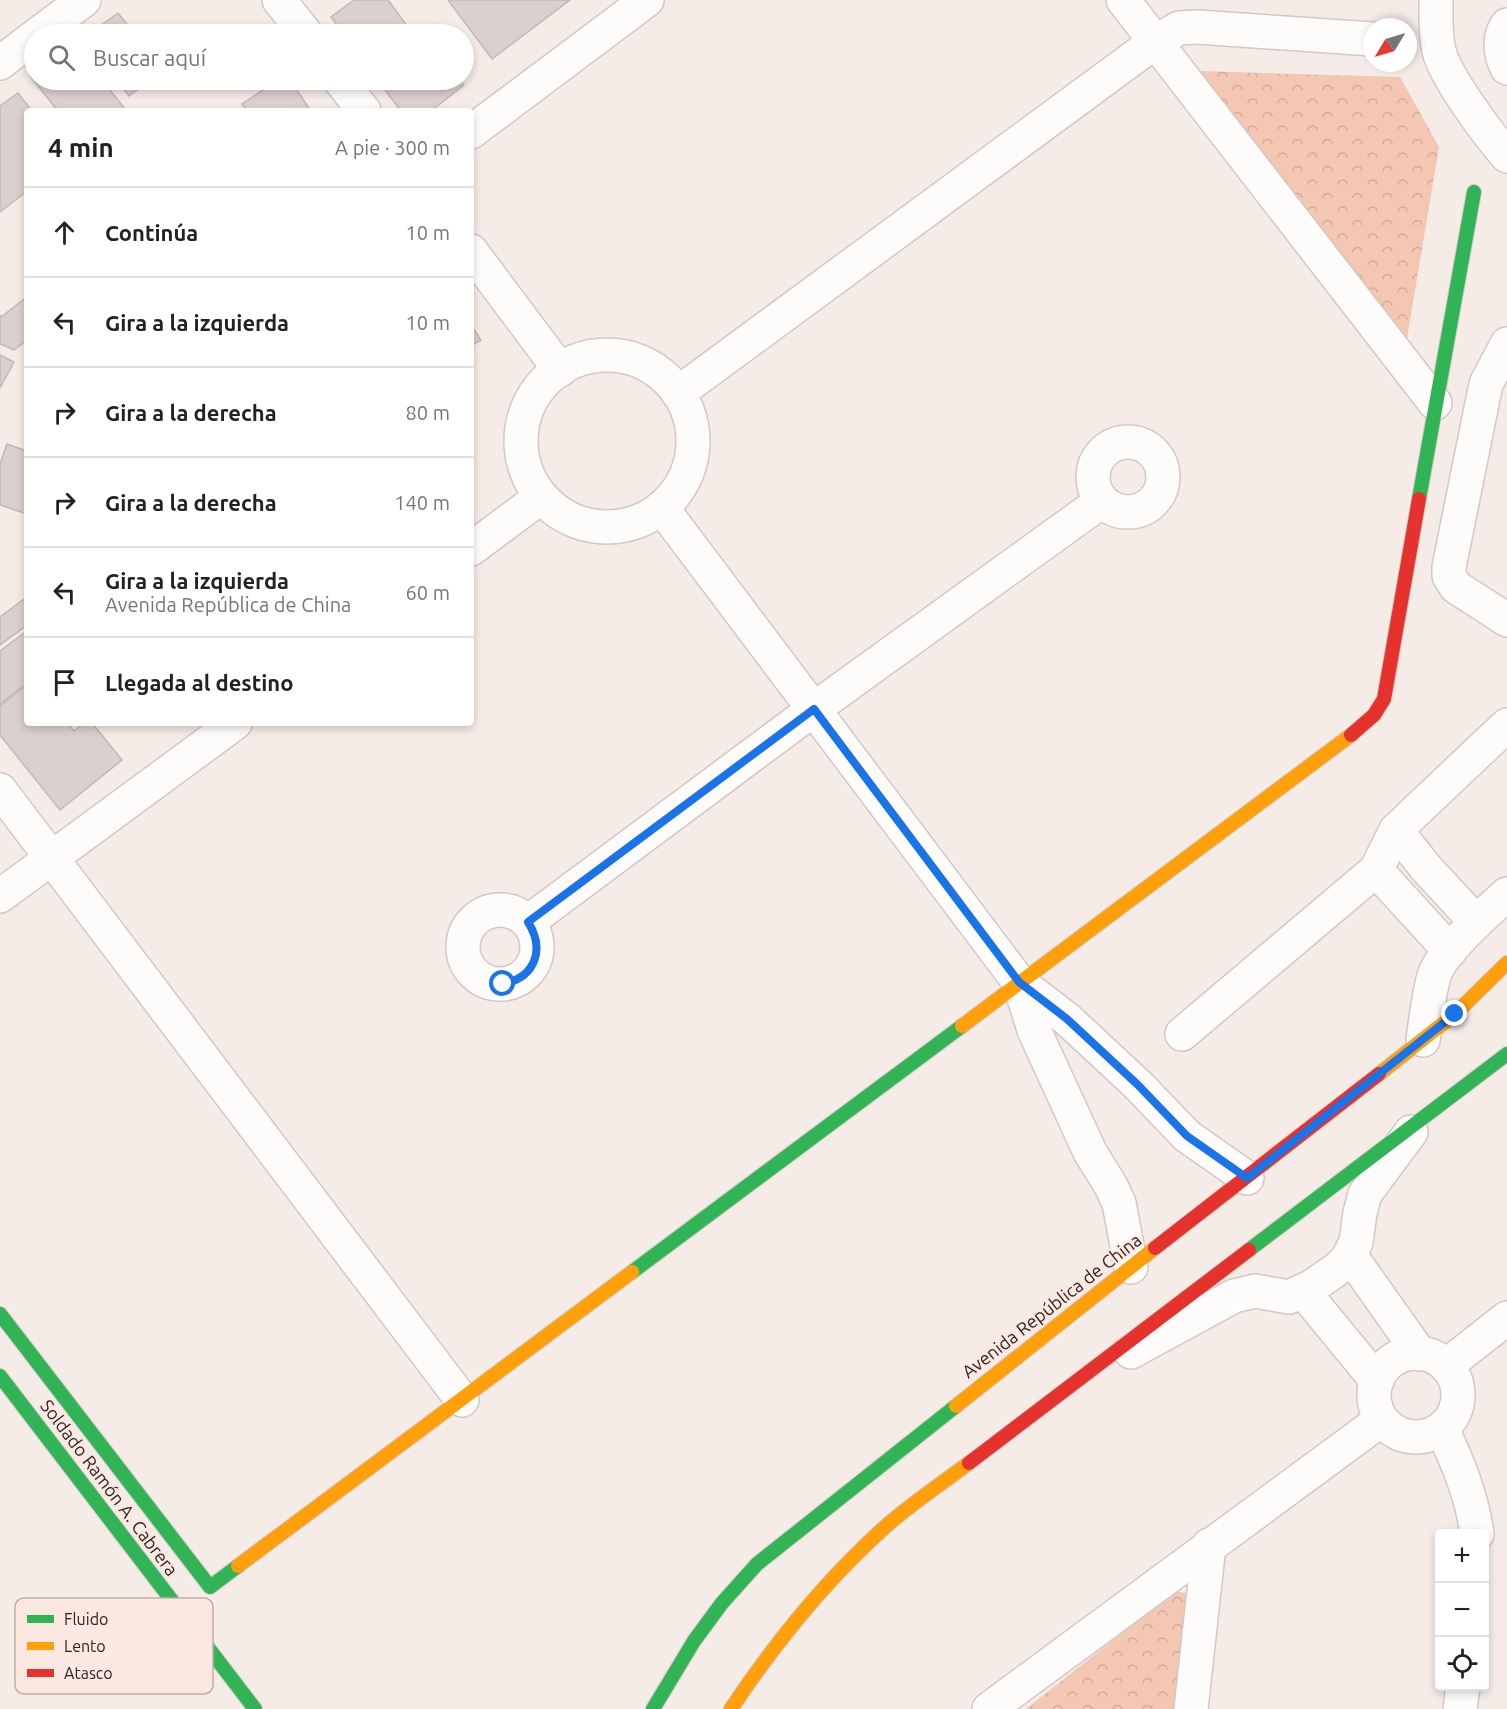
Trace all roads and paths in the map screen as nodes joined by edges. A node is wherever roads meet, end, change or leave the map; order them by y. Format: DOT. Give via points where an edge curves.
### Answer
graph roads {
  1 [pos="84,0"];
  2 [pos="279,0"];
  3 [pos="647,0"];
  4 [pos="1124,0"];
  5 [pos="1436,0"];
  6 [pos="52,24"];
  7 [pos="298,24"];
  8 [pos="1507,25"];
  9 [pos="1363,38"];
  10 [pos="1155,42"];
  11 [pos="24,45"];
  12 [pos="0,63"];
  13 [pos="1507,68"];
  14 [pos="348,90"];
  15 [pos="362,108"];
  16 [pos="474,130"];
  17 [pos="1507,156"];
  18 [pos="1474,192"];
  19 [pos="474,255"];
  20 [pos="1507,344"];
  21 [pos="560,369"];
  22 [pos="678,393"];
  23 [pos="1435,403"];
  24 [pos="541,497"];
  25 [pos="1102,501"];
  26 [pos="662,508"];
  27 [pos="474,547"];
  28 [pos="1507,620"];
  29 [pos="814,709"];
  30 [pos="1507,725"];
  31 [pos="231,726"];
  32 [pos="0,790"];
  33 [pos="1396,830"];
  34 [pos="51,859"];
  35 [pos="1376,870"];
  36 [pos="1507,894"];
  37 [pos="0,896"];
  38 [pos="528,922"];
  39 [pos="1476,922"];
  40 [pos="1450,951"];
  41 [pos="1507,963"];
  42 [pos="1019,982"];
  43 [pos="1182,1034"];
  44 [pos="1423,1040"];
  45 [pos="1507,1054"];
  46 [pos="1416,1125"];
  47 [pos="1247,1178"];
  48 [pos="1350,1255"];
  49 [pos="1131,1266"];
  50 [pos="1303,1291"];
  51 [pos="0,1314"];
  52 [pos="1507,1318"];
  53 [pos="1433,1360"];
  54 [pos="0,1376"];
  55 [pos="1377,1381"];
  56 [pos="1069,1386"];
  57 [pos="462,1400"];
  58 [pos="1382,1420"];
  59 [pos="1442,1429"];
  60 [pos="1476,1529"];
  61 [pos="1209,1545"];
  62 [pos="170,1598"];
  63 [pos="213,1654"];
  64 [pos="1463,1691"];
  65 [pos="255,1709"];
  66 [pos="653,1709"];
  67 [pos="731,1709"];
  68 [pos="989,1709"];
  69 [pos="1191,1709"];
  70 [pos="1461,1709"];
  1 -- 6 [label="street"];
  2 -- 7 [label="street"];
  3 -- 16 [label="street"];
  4 -- 10 [label="street"];
  5 -- 17 [label="street" via="1440,52 1454,82"];
  8 -- 13 [label="street" via="1501,36"];
  9 -- 10 [label="street" via="1197,27 1179,28"];
  10 -- 22 [label="street"];
  10 -- 23 [label="street"];
  11 -- 12 [label="street"];
  14 -- 15 [label="street"];
  18 -- 23 [label="main road"];
  19 -- 21 [label="street"];
  20 -- 28 [label="street" via="1486,384 1449,576 1456,587"];
  21 -- 22 [label="street" via="599,355 627,357 653,368"];
  21 -- 24 [label="street" via="531,398 522,423 521,449 527,475"];
  22 -- 26 [label="street" via="693,437 691,463 680,488"];
  23 -- 42 [label="main road" via="1384,699 1374,716"];
  24 -- 26 [label="street" via="562,515 586,526 613,528 639,522"];
  24 -- 27 [label="street"];
  25 -- 29 [label="street"];
  26 -- 29 [label="street"];
  29 -- 38 [label="street"];
  29 -- 42 [label="street"];
  30 -- 33 [label="street"];
  31 -- 34 [label="street"];
  32 -- 34 [label="street"];
  33 -- 35 [label="street"];
  33 -- 39 [label="street"];
  34 -- 37 [label="street"];
  34 -- 57 [label="street"];
  35 -- 40 [label="street"];
  35 -- 43 [label="street"];
  36 -- 39 [label="street"];
  39 -- 40 [label="street"];
  40 -- 44 [label="street" via="1434,974"];
  41 -- 44 [label="main road, Avenida República de China"];
  42 -- 47 [label="street" via="1067,1019 1187,1136"];
  42 -- 49 [label="street" via="1034,1030 1090,1152 1119,1203"];
  42 -- 57 [label="main road"];
  44 -- 47 [label="main road, Avenida República de China"];
  45 -- 46 [label="main road"];
  46 -- 48 [label="street" via="1365,1194"];
  46 -- 56 [label="main road"];
  47 -- 49 [label="main road, Avenida República de China"];
  48 -- 50 [label="street" via="1336,1270"];
  48 -- 53 [label="street"];
  49 -- 66 [label="main road, Avenida República de China" via="757,1564 694,1641"];
  50 -- 55 [label="street"];
  50 -- 56 [label="street" via="1289,1297 1255,1291 1234,1296"];
  51 -- 57 [label="main road" via="210,1587"];
  52 -- 53 [label="street"];
  53 -- 55 [label="street" via="1407,1354 1393,1360"];
  53 -- 59 [label="street" via="1454,1377 1458,1391 1452,1419"];
  54 -- 62 [label="main road, Soldado Ramón A. Cabrera"];
  55 -- 58 [label="street" via="1374,1394"];
  56 -- 67 [label="main road" via="886,1526 775,1645"];
  58 -- 59 [label="street" via="1391,1429 1416,1438"];
  58 -- 61 [label="street"];
  59 -- 60 [label="street" via="1461,1472"];
  61 -- 68 [label="street"];
  61 -- 69 [label="street"];
  63 -- 65 [label="main road, Soldado Ramón A. Cabrera"];
  64 -- 70 [label="street"];
}
